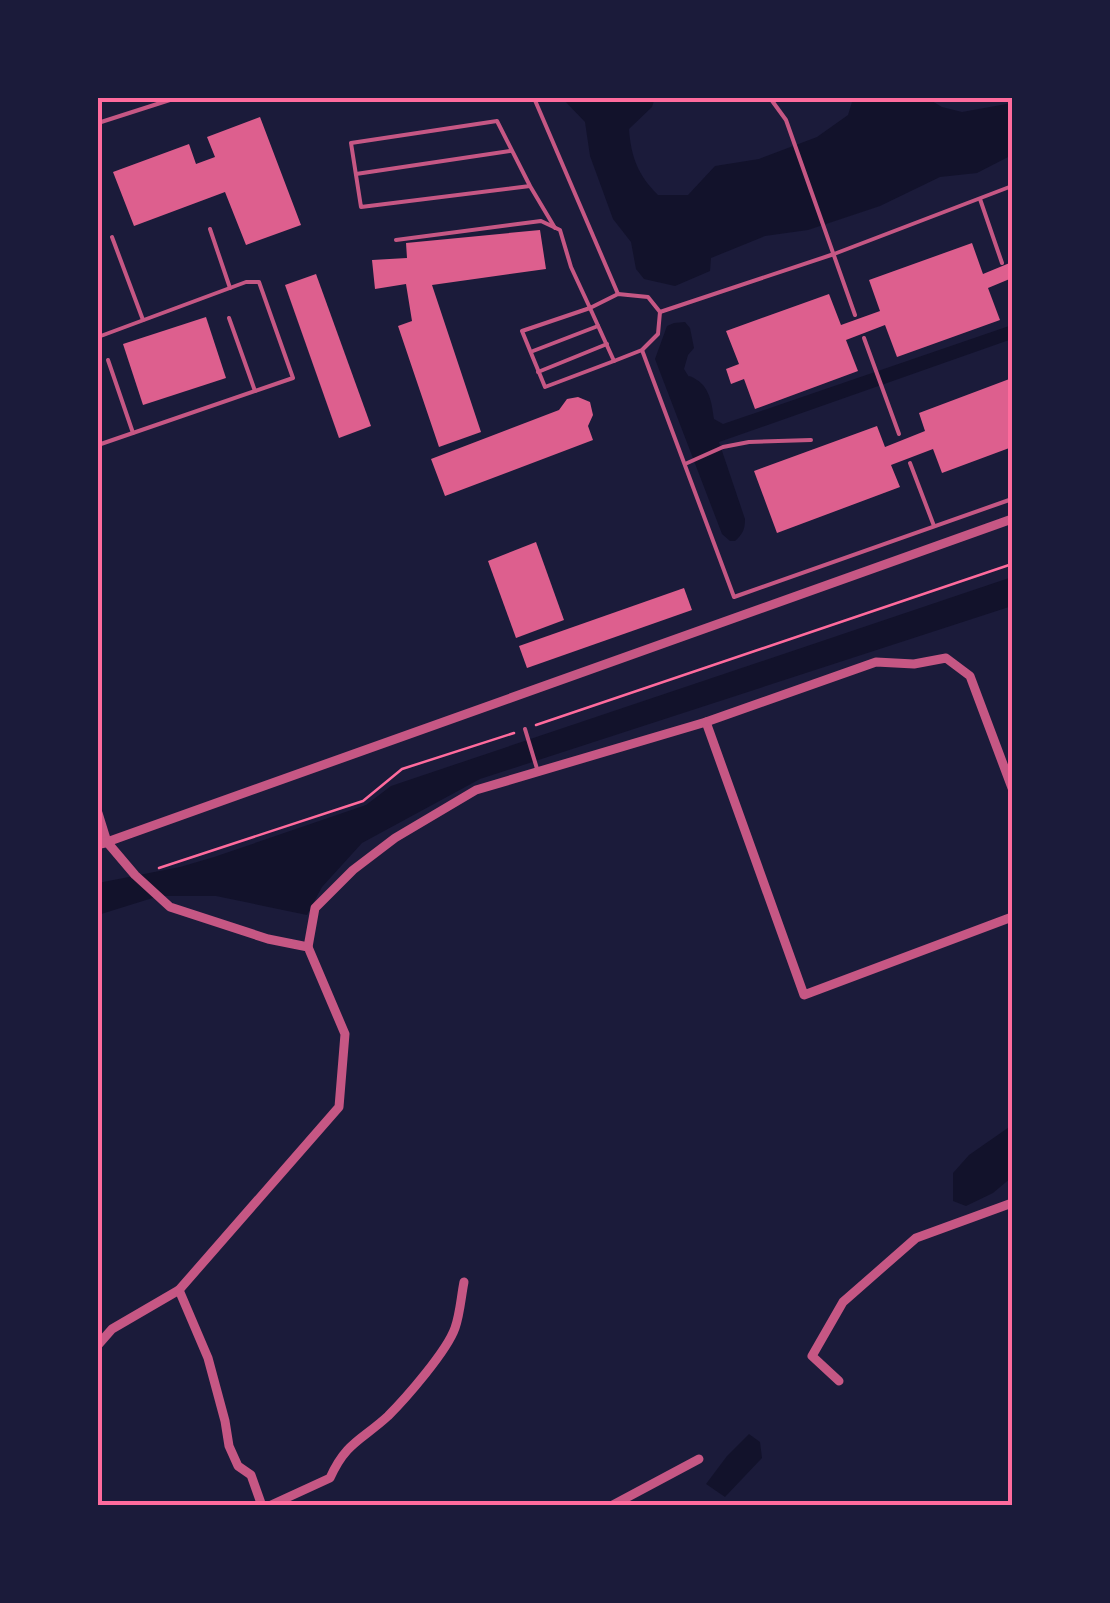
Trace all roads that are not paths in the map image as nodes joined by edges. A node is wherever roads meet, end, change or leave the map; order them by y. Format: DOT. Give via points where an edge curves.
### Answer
graph roads {
  1 [pos="176,98"];
  2 [pos="534,98"];
  3 [pos="770,98"];
  4 [pos="98,122"];
  5 [pos="512,151"];
  6 [pos="356,174"];
  7 [pos="530,186"];
  8 [pos="1012,186"];
  9 [pos="980,199"];
  10 [pos="210,228"];
  11 [pos="555,228"];
  12 [pos="112,237"];
  13 [pos="396,240"];
  14 [pos="834,254"];
  15 [pos="1002,263"];
  16 [pos="1010,282"];
  17 [pos="230,288"];
  18 [pos="1012,290"];
  19 [pos="618,294"];
  20 [pos="590,308"];
  21 [pos="660,312"];
  22 [pos="855,314"];
  23 [pos="229,318"];
  24 [pos="143,320"];
  25 [pos="598,326"];
  26 [pos="98,337"];
  27 [pos="864,338"];
  28 [pos="608,344"];
  29 [pos="642,350"];
  30 [pos="531,352"];
  31 [pos="108,360"];
  32 [pos="614,360"];
  33 [pos="538,372"];
  34 [pos="255,391"];
  35 [pos="132,434"];
  36 [pos="900,434"];
  37 [pos="811,440"];
  38 [pos="98,446"];
  39 [pos="687,462"];
  40 [pos="910,463"];
  41 [pos="1012,499"];
  42 [pos="1012,519"];
  43 [pos="934,526"];
  44 [pos="706,722"];
  45 [pos="525,729"];
  46 [pos="538,772"];
  47 [pos="1012,788"];
  48 [pos="98,813"];
  49 [pos="102,843"];
  50 [pos="1012,917"];
  51 [pos="308,947"];
  52 [pos="1012,1204"];
  53 [pos="464,1282"];
  54 [pos="179,1290"];
  55 [pos="98,1345"];
  56 [pos="840,1381"];
  57 [pos="699,1460"];
  58 [pos="265,1506"];
  59 [pos="611,1506"];
  1 -- 4 [label="lane"];
  2 -- 19 [label="lane"];
  3 -- 14 [label="lane" via="786,120"];
  5 -- 6 [label="lane"];
  5 -- 6 [label="lane" via="497,121 351,144"];
  5 -- 7 [label="lane"];
  6 -- 7 [label="lane" via="361,207"];
  7 -- 11 [label="lane"];
  8 -- 9 [label="lane"];
  9 -- 14 [label="lane"];
  9 -- 15 [label="lane"];
  10 -- 17 [label="lane"];
  11 -- 13 [label="lane" via="541,222"];
  11 -- 20 [label="lane"];
  12 -- 24 [label="lane"];
  14 -- 21 [label="lane"];
  14 -- 22 [label="lane"];
  16 -- 18 [label="lane"];
  17 -- 24 [label="lane"];
  17 -- 34 [label="lane" via="259,282 293,378"];
  19 -- 20 [label="lane"];
  19 -- 21 [label="lane" via="648,297"];
  20 -- 25 [label="lane"];
  20 -- 30 [label="lane" via="522,332"];
  21 -- 29 [label="lane" via="658,334"];
  23 -- 34 [label="lane"];
  24 -- 26 [label="lane"];
  25 -- 28 [label="lane"];
  25 -- 30 [label="lane"];
  27 -- 36 [label="lane"];
  28 -- 32 [label="lane"];
  28 -- 33 [label="lane"];
  29 -- 32 [label="lane"];
  29 -- 39 [label="lane"];
  30 -- 33 [label="lane"];
  31 -- 35 [label="lane"];
  32 -- 33 [label="lane" via="544,388"];
  34 -- 35 [label="lane"];
  35 -- 38 [label="lane"];
  37 -- 39 [label="lane" via="722,447"];
  39 -- 43 [label="lane" via="734,597"];
  40 -- 43 [label="lane"];
  41 -- 43 [label="lane"];
  42 -- 49 [label="street"];
  44 -- 46 [label="street"];
  44 -- 47 [label="street" via="876,662 946,658 970,676"];
  44 -- 50 [label="street" via="804,995"];
  45 -- 46 [label="lane"];
  46 -- 51 [label="street" via="476,790 394,838 315,908"];
  48 -- 49 [label="street"];
  49 -- 51 [label="street" via="167,905"];
  51 -- 54 [label="street" via="345,1034 339,1107"];
  52 -- 56 [label="street" via="916,1238 843,1302 812,1356"];
  53 -- 58 [label="street" via="454,1330 428,1370 353,1442 330,1478"];
  54 -- 55 [label="street" via="112,1329"];
  54 -- 58 [label="street" via="208,1358 229,1446"];
  57 -- 59 [label="street"];
}
